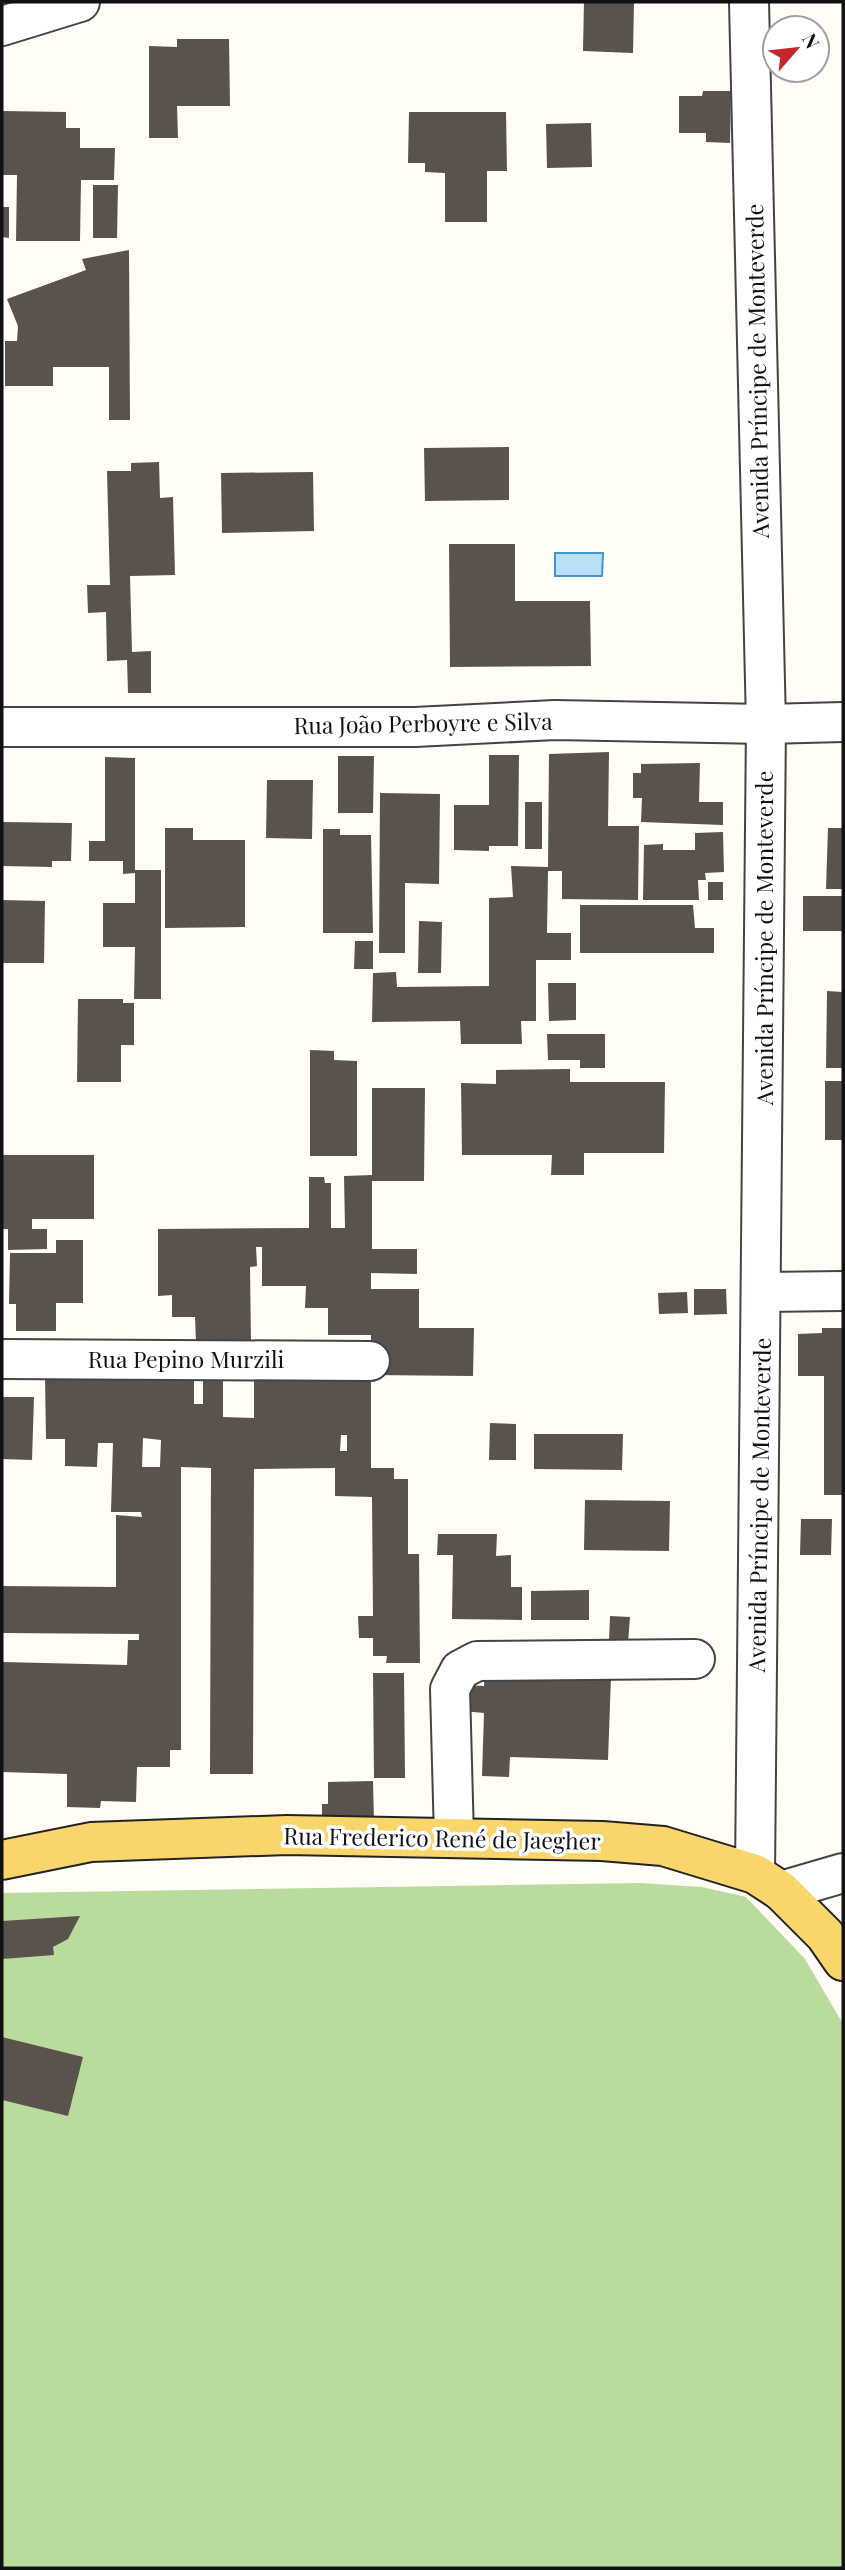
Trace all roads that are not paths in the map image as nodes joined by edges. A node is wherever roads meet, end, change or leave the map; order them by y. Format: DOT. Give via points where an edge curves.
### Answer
graph roads {
  1 [pos="80,2"];
  2 [pos="749,2"];
  3 [pos="2,26"];
  4 [pos="843,722"];
  5 [pos="766,724"];
  6 [pos="2,727"];
  7 [pos="843,1291"];
  8 [pos="763,1292"];
  9 [pos="2,1359"];
  10 [pos="370,1361"];
  11 [pos="695,1659"];
  12 [pos="454,1838"];
  13 [pos="2,1860"];
  14 [pos="843,1873"];
  15 [pos="768,1883"];
  16 [pos="843,1961"];
  1 -- 3 [label="street"];
  2 -- 5 [label="street, Avenida Príncipe de Monteverde"];
  4 -- 5 [label="street, Rua João Perboyre e Silva"];
  5 -- 6 [label="street, Rua João Perboyre e Silva" via="555,720 415,727"];
  5 -- 8 [label="street, Avenida Príncipe de Monteverde"];
  7 -- 8 [label="street"];
  8 -- 15 [label="street, Avenida Príncipe de Monteverde"];
  9 -- 10 [label="street, Rua Pepino Murzili"];
  11 -- 12 [label="street" via="477,1661 460,1670 450,1689"];
  12 -- 13 [label="main road, Rua Frederico René de Jaegher" via="287,1835 91,1842"];
  12 -- 15 [label="main road, Rua Frederico René de Jaegher" via="663,1846"];
  14 -- 15 [label="street"];
  15 -- 16 [label="main road, Rua Frederico René de Jaegher" via="825,1935"];
}
